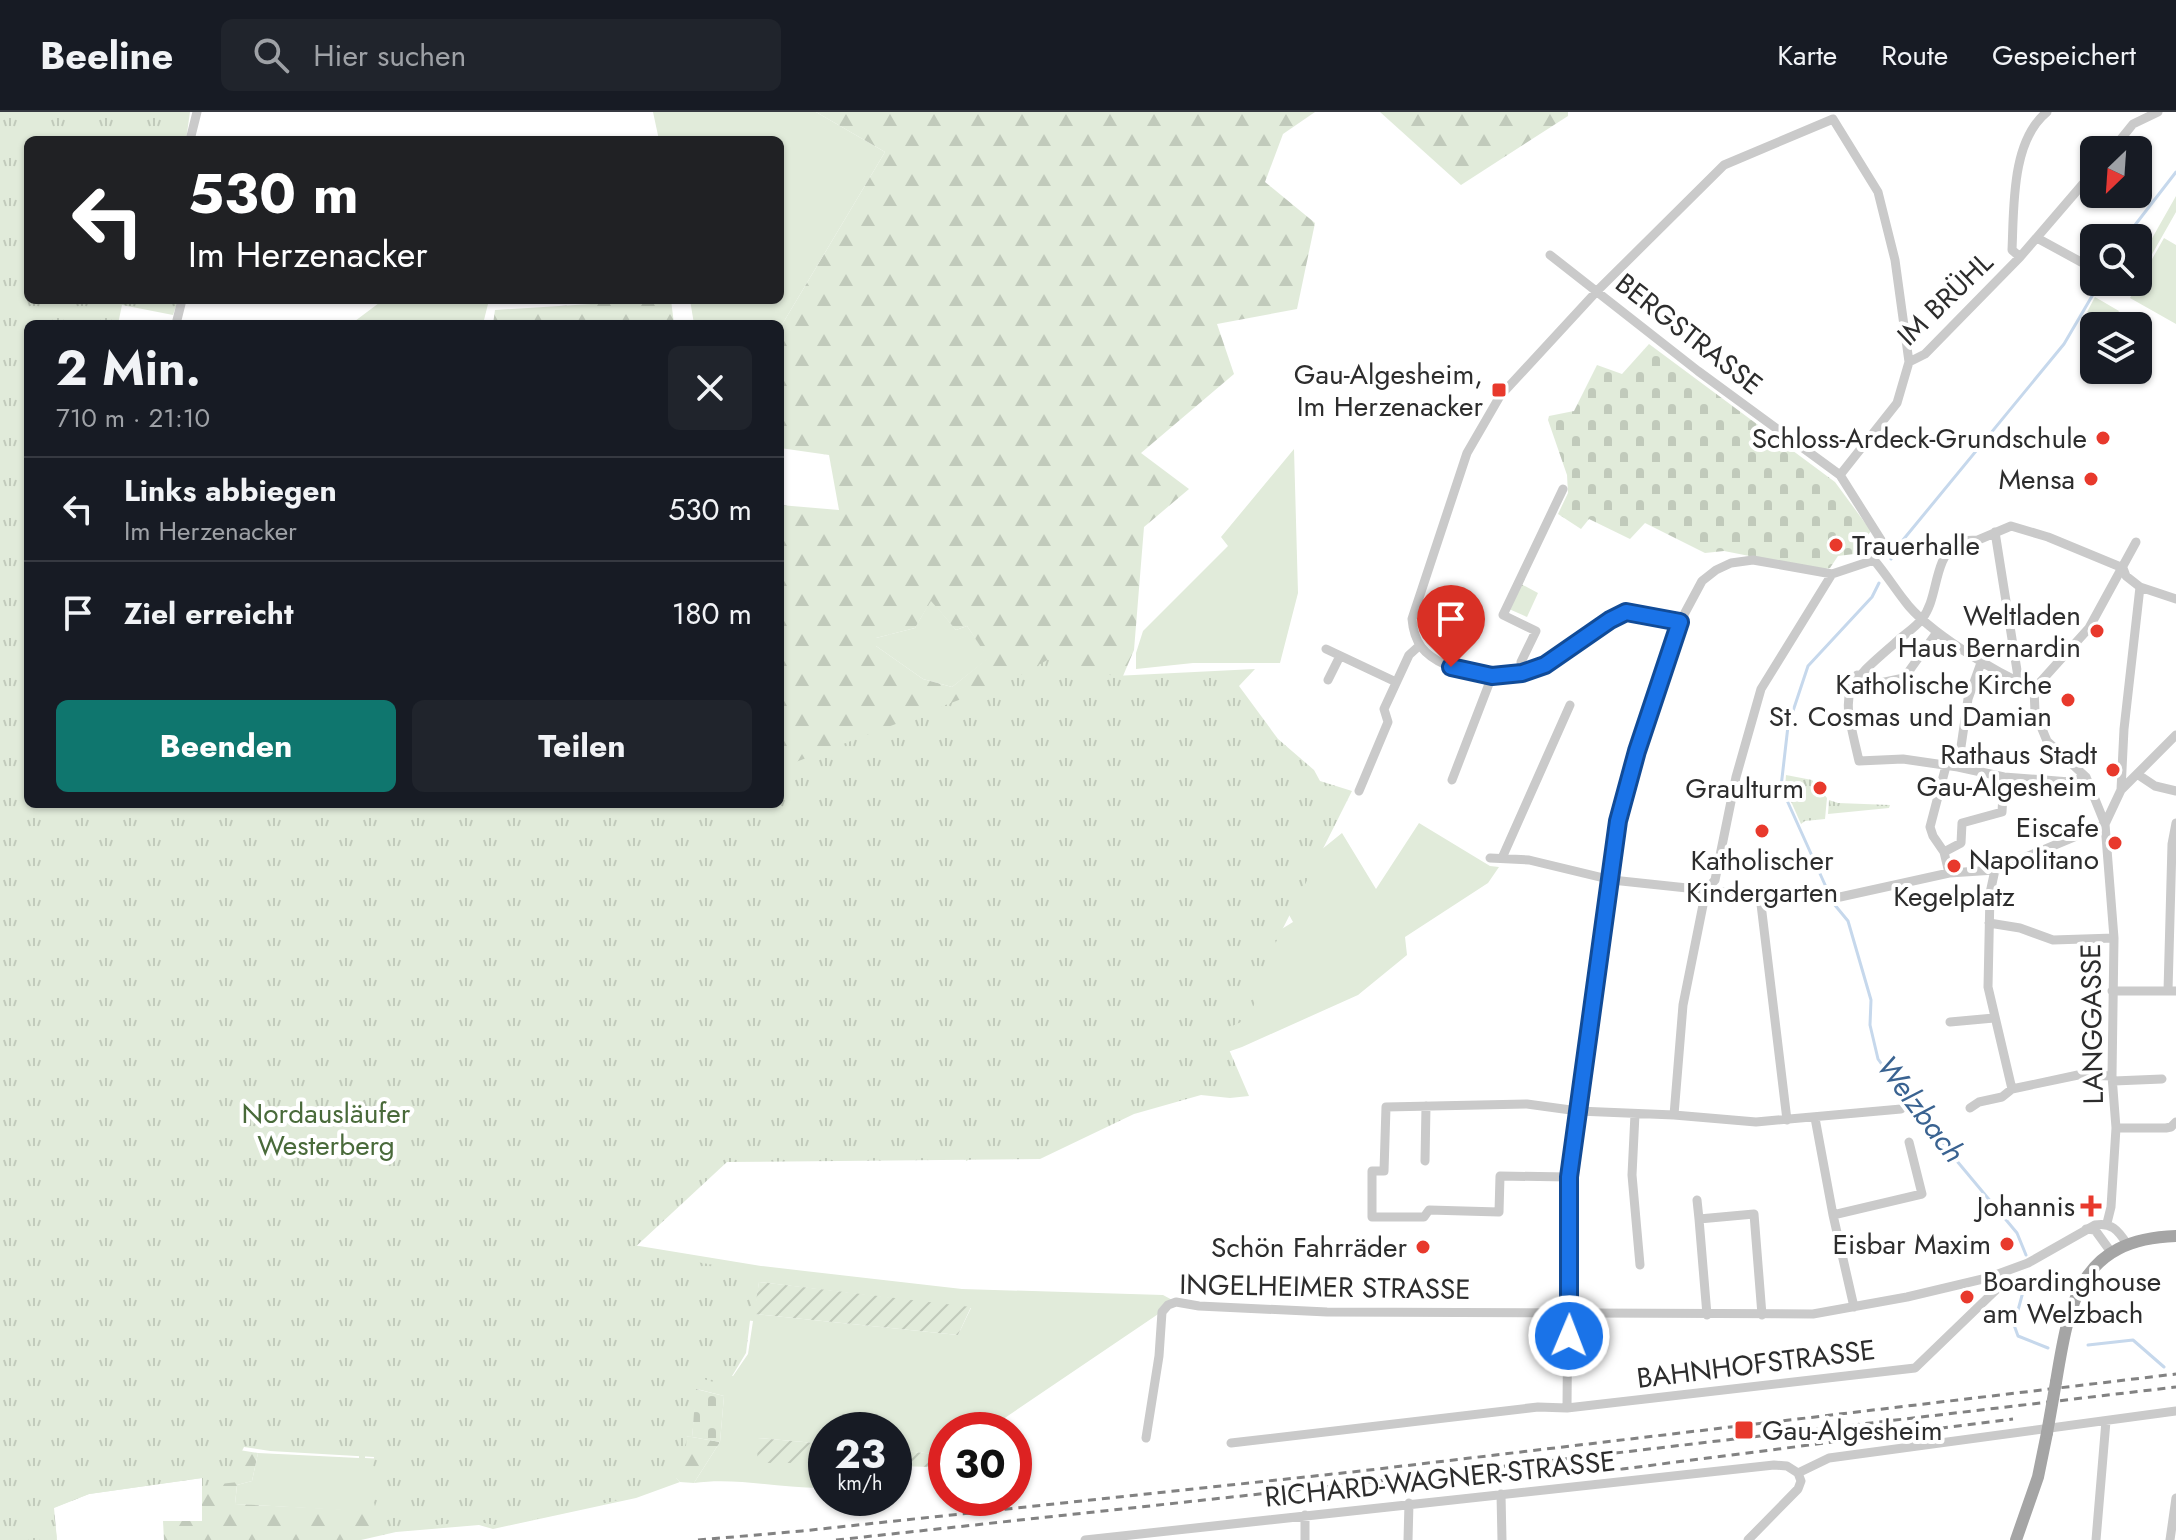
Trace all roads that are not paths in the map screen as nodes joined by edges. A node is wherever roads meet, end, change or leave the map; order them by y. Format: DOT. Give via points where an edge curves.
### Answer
graph roads {
  1 [pos="197,112"];
  2 [pos="2047,112"];
  3 [pos="2158,112"];
  4 [pos="1835,116"];
  5 [pos="191,136"];
  6 [pos="2123,136"];
  7 [pos="2080,187"];
  8 [pos="2037,238"];
  9 [pos="1550,255"];
  10 [pos="2020,257"];
  11 [pos="2080,261"];
  12 [pos="1597,291"];
  13 [pos="1909,362"];
  14 [pos="1840,475"];
  15 [pos="1563,489"];
  16 [pos="1995,532"];
  17 [pos="2136,542"];
  18 [pos="1874,560"];
  19 [pos="2123,568"];
  20 [pos="1832,574"];
  21 [pos="2140,587"];
  22 [pos="2176,599"];
  23 [pos="1923,619"];
  24 [pos="1680,622"];
  25 [pos="1937,632"];
  26 [pos="1419,646"];
  27 [pos="1326,649"];
  28 [pos="1340,656"];
  29 [pos="1982,660"];
  30 [pos="1522,673"];
  31 [pos="1857,675"];
  32 [pos="1492,676"];
  33 [pos="1328,680"];
  34 [pos="1396,682"];
  35 [pos="2019,683"];
  36 [pos="2034,689"];
  37 [pos="1570,705"];
  38 [pos="2176,735"];
  39 [pos="1946,766"];
  40 [pos="1958,767"];
  41 [pos="2137,774"];
  42 [pos="2004,777"];
  43 [pos="2086,777"];
  44 [pos="1452,780"];
  45 [pos="2121,790"];
  46 [pos="1359,791"];
  47 [pos="2176,791"];
  48 [pos="2176,823"];
  49 [pos="2105,824"];
  50 [pos="1944,852"];
  51 [pos="1490,858"];
  52 [pos="1502,858"];
  53 [pos="1995,870"];
  54 [pos="1949,873"];
  55 [pos="1612,880"];
  56 [pos="1706,890"];
  57 [pos="1760,896"];
  58 [pos="1989,923"];
  59 [pos="2114,938"];
  60 [pos="2112,991"];
  61 [pos="2172,991"];
  62 [pos="1994,1018"];
  63 [pos="1950,1022"];
  64 [pos="2113,1078"];
  65 [pos="2162,1079"];
  66 [pos="2012,1089"];
  67 [pos="1426,1106"];
  68 [pos="1970,1108"];
  69 [pos="1901,1109"];
  70 [pos="1578,1111"];
  71 [pos="1635,1114"];
  72 [pos="1674,1115"];
  73 [pos="1815,1118"];
  74 [pos="1787,1120"];
  75 [pos="2176,1122"];
  76 [pos="2116,1128"];
  77 [pos="1909,1142"];
  78 [pos="1425,1161"];
  79 [pos="1569,1177"];
  80 [pos="1697,1200"];
  81 [pos="1833,1215"];
  82 [pos="1699,1219"];
  83 [pos="2107,1223"];
  84 [pos="2086,1229"];
  85 [pos="2176,1236"];
  86 [pos="2127,1244"];
  87 [pos="2111,1252"];
  88 [pos="1640,1265"];
  89 [pos="2000,1274"];
  90 [pos="1854,1307"];
  91 [pos="1569,1312"];
  92 [pos="1707,1315"];
  93 [pos="1762,1315"];
  94 [pos="1567,1408"];
  95 [pos="2176,1411"];
  96 [pos="2106,1421"];
  97 [pos="1146,1438"];
  98 [pos="1231,1443"];
  99 [pos="1798,1473"];
  100 [pos="1501,1494"];
  101 [pos="2176,1498"];
  102 [pos="1409,1503"];
  103 [pos="1305,1515"];
  104 [pos="1135,1537"];
  105 [pos="1085,1540"];
  106 [pos="1305,1540"];
  107 [pos="1408,1540"];
  108 [pos="1502,1540"];
  109 [pos="1748,1540"];
  110 [pos="2016,1540"];
  111 [pos="2096,1540"];
  112 [pos="2170,1540"];
  1 -- 5 [label="street"];
  2 -- 10 [label="street" via="2022,151 2014,191 2012,250"];
  3 -- 6 [label="street" via="2133,124"];
  4 -- 12 [label="street" via="1724,165"];
  4 -- 13 [label="street" via="1878,192 1895,260"];
  7 -- 8 [label="street, IM BRÜHL"];
  8 -- 10 [label="street, IM BRÜHL"];
  8 -- 11 [label="street"];
  9 -- 12 [label="street, BERGSTRASSE"];
  10 -- 13 [label="street, IM BRÜHL" via="1925,354"];
  12 -- 14 [label="street, BERGSTRASSE"];
  12 -- 26 [label="street" via="1500,396 1467,453 1412,619"];
  13 -- 14 [label="street, IM BRÜHL" via="1897,403"];
  14 -- 18 [label="street, BERGSTRASSE" via="1881,540"];
  15 -- 30 [label="street" via="1503,615 1536,631 1521,662"];
  16 -- 19 [label="street" via="2011,526"];
  16 -- 23 [label="street" via="1957,541 1946,550"];
  16 -- 35 [label="street"];
  17 -- 19 [label="street"];
  18 -- 20 [label="street"];
  18 -- 23 [label="street"];
  19 -- 21 [label="street"];
  19 -- 36 [label="street" via="2089,628"];
  20 -- 24 [label="street" via="1753,560 1731,563 1702,581"];
  20 -- 56 [label="street" via="1761,689 1715,880"];
  21 -- 22 [label="street"];
  21 -- 45 [label="street"];
  23 -- 25 [label="street"];
  23 -- 31 [label="street"];
  24 -- 30 [label="street" via="1626,612 1545,665"];
  24 -- 55 [label="street" via="1629,779"];
  25 -- 29 [label="street"];
  25 -- 31 [label="street" via="1904,678 1880,683"];
  26 -- 32 [label="street" via="1451,667"];
  26 -- 34 [label="street"];
  27 -- 28 [label="street"];
  28 -- 33 [label="street"];
  28 -- 34 [label="street"];
  29 -- 35 [label="street"];
  29 -- 40 [label="street" via="1968,699"];
  30 -- 32 [label="street"];
  31 -- 39 [label="street" via="1847,707 1859,761 1903,759"];
  32 -- 44 [label="street"];
  34 -- 46 [label="street" via="1384,709 1388,722"];
  35 -- 36 [label="street"];
  36 -- 43 [label="street" via="2035,712 2047,741"];
  37 -- 52 [label="street"];
  38 -- 41 [label="street"];
  39 -- 40 [label="street"];
  39 -- 50 [label="street" via="1930,827"];
  40 -- 42 [label="street"];
  41 -- 45 [label="street"];
  41 -- 47 [label="street"];
  42 -- 43 [label="street" via="2070,782"];
  42 -- 50 [label="street" via="2002,812 1962,823 1961,843"];
  43 -- 49 [label="street"];
  45 -- 49 [label="street"];
  48 -- 61 [label="street"];
  49 -- 53 [label="street"];
  49 -- 59 [label="street, LANGGASSE"];
  50 -- 54 [label="street"];
  51 -- 52 [label="street"];
  52 -- 55 [label="street"];
  53 -- 54 [label="street"];
  53 -- 58 [label="street"];
  54 -- 57 [label="street" via="1840,897"];
  55 -- 56 [label="street"];
  55 -- 70 [label="street"];
  56 -- 57 [label="street"];
  56 -- 72 [label="street" via="1683,1005"];
  57 -- 74 [label="street"];
  58 -- 59 [label="street" via="2053,940"];
  58 -- 62 [label="street" via="1988,987"];
  59 -- 60 [label="street, LANGGASSE"];
  60 -- 61 [label="street"];
  60 -- 64 [label="street, LANGGASSE"];
  62 -- 63 [label="street"];
  62 -- 66 [label="street"];
  64 -- 65 [label="street"];
  64 -- 66 [label="street" via="2078,1075"];
  64 -- 76 [label="street, LANGGASSE"];
  66 -- 68 [label="street"];
  67 -- 70 [label="street" via="1527,1104"];
  67 -- 78 [label="street"];
  67 -- 79 [label="street" via="1386,1107 1384,1171 1372,1171 1372,1217 1424,1217 1429,1210 1499,1212 1500,1176"];
  69 -- 73 [label="street"];
  70 -- 71 [label="street"];
  70 -- 79 [label="street"];
  71 -- 72 [label="street"];
  71 -- 88 [label="street" via="1632,1175"];
  72 -- 74 [label="street"];
  73 -- 74 [label="street"];
  73 -- 81 [label="street"];
  75 -- 76 [label="street" via="2166,1128"];
  76 -- 83 [label="street, LANGGASSE"];
  77 -- 81 [label="street" via="1922,1194"];
  79 -- 91 [label="street"];
  80 -- 82 [label="street"];
  81 -- 90 [label="street"];
  82 -- 92 [label="street"];
  82 -- 93 [label="street" via="1754,1214"];
  83 -- 84 [label="street"];
  83 -- 86 [label="street"];
  84 -- 87 [label="street" via="2095,1230"];
  84 -- 89 [label="street"];
  85 -- 86 [label="main road"];
  86 -- 87 [label="main road"];
  87 -- 110 [label="main road, bridge" via="2087,1277 2065,1325 2038,1477"];
  89 -- 90 [label="street, INGELHEIMER STRASSE"];
  89 -- 94 [label="street, BAHNHOFSTRASSE" via="2000,1286 1915,1368"];
  90 -- 93 [label="street, INGELHEIMER STRASSE"];
  91 -- 92 [label="street, INGELHEIMER STRASSE"];
  91 -- 94 [label="street"];
  91 -- 97 [label="street, INGELHEIMER STRASSE" via="1327,1312 1176,1302 1162,1312"];
  92 -- 93 [label="street, INGELHEIMER STRASSE"];
  94 -- 98 [label="street, BAHNHOFSTRASSE"];
  95 -- 96 [label="street"];
  96 -- 99 [label="street" via="1829,1458"];
  96 -- 111 [label="street"];
  99 -- 100 [label="street, RICHARD-WAGNER-STRASSE" via="1774,1465"];
  99 -- 109 [label="street" via="1798,1489"];
  100 -- 102 [label="street, RICHARD-WAGNER-STRASSE"];
  100 -- 108 [label="street"];
  101 -- 112 [label="street"];
  102 -- 103 [label="street, RICHARD-WAGNER-STRASSE"];
  102 -- 107 [label="street"];
  103 -- 104 [label="street, RICHARD-WAGNER-STRASSE"];
  103 -- 106 [label="street"];
  104 -- 105 [label="street, RICHARD-WAGNER-STRASSE"];
}
